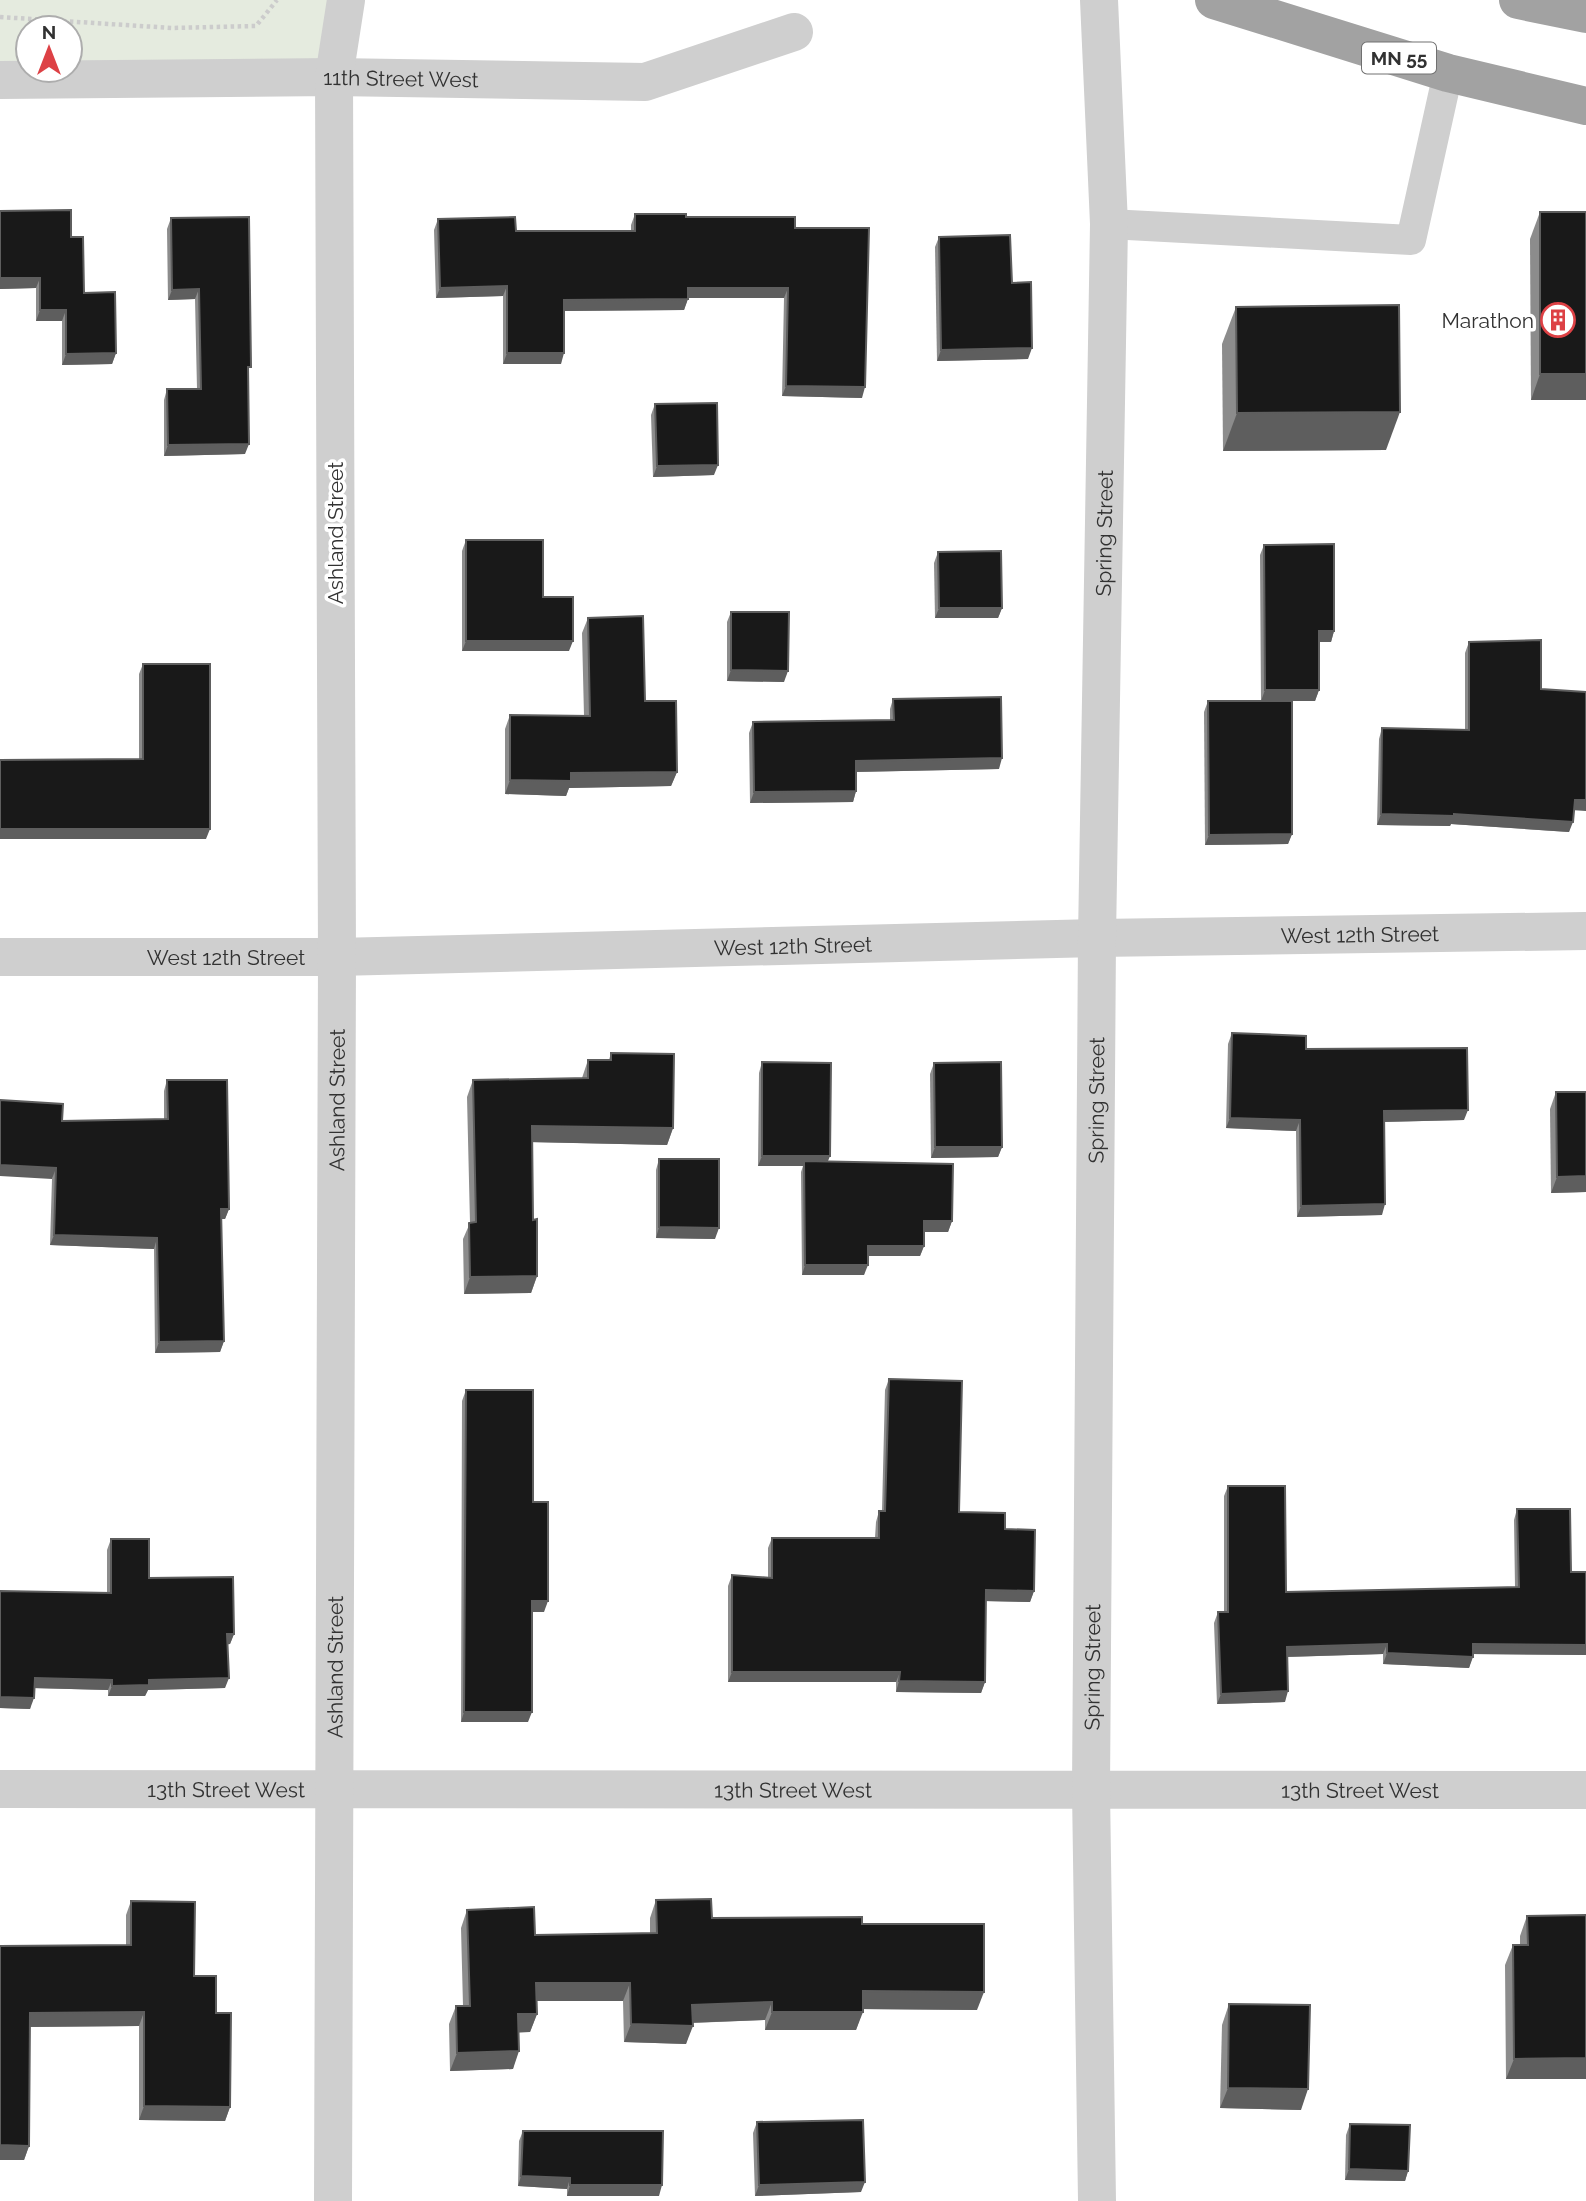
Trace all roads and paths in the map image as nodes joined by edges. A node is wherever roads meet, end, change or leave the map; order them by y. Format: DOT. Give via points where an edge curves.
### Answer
graph roads {
  1 [pos="277,0"];
  2 [pos="346,0"];
  3 [pos="1100,0"];
  4 [pos="1214,0"];
  5 [pos="1518,0"];
  6 [pos="1586,14"];
  7 [pos="0,17"];
  8 [pos="794,32"];
  9 [pos="1448,73"];
  10 [pos="334,77"];
  11 [pos="0,80"];
  12 [pos="1586,106"];
  13 [pos="1109,224"];
  14 [pos="1586,931"];
  15 [pos="1097,938"];
  16 [pos="0,957"];
  17 [pos="337,957"];
  18 [pos="0,1789"];
  19 [pos="335,1789"];
  20 [pos="1091,1790"];
  21 [pos="1586,1790"];
  22 [pos="333,2201"];
  23 [pos="1097,2201"];
  1 -- 7 [label="path" via="256,26 172,28"];
  2 -- 10 [label="street, Ashland Street"];
  3 -- 13 [label="street, Spring Street"];
  4 -- 9 [label="highway, MN 55"];
  5 -- 6 [label="highway"];
  8 -- 10 [label="street, 11th Street West" via="645,82"];
  9 -- 12 [label="highway, MN 55"];
  9 -- 13 [label="lane" via="1411,240"];
  10 -- 11 [label="street, 11th Street West"];
  10 -- 17 [label="street, Ashland Street"];
  13 -- 15 [label="street, Spring Street"];
  14 -- 15 [label="street, West 12th Street"];
  15 -- 17 [label="street, West 12th Street"];
  15 -- 20 [label="street, Spring Street"];
  16 -- 17 [label="street, West 12th Street"];
  17 -- 19 [label="street, Ashland Street"];
  18 -- 19 [label="street, 13th Street West"];
  19 -- 20 [label="street, 13th Street West"];
  19 -- 22 [label="street, Ashland Street"];
  20 -- 21 [label="street, 13th Street West"];
  20 -- 23 [label="street, Spring Street"];
}
